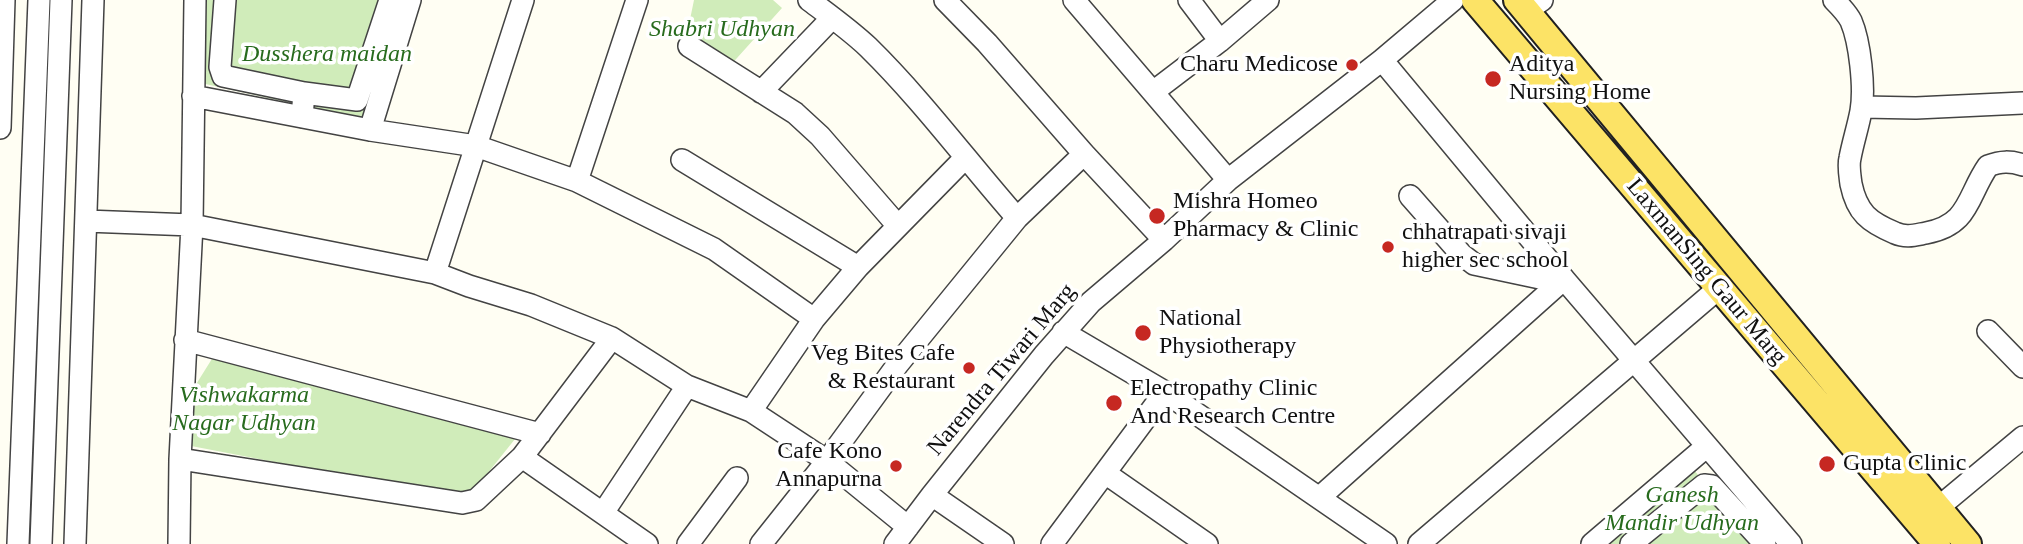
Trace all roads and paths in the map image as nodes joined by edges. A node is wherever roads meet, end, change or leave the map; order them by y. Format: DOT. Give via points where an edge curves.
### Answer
graph roads {
  1 [pos="39,0"];
  2 [pos="61,0"];
  3 [pos="93,0"];
  4 [pos="195,0"];
  5 [pos="225,0"];
  6 [pos="390,0"];
  7 [pos="410,0"];
  8 [pos="523,0"];
  9 [pos="637,0"];
  10 [pos="809,0"];
  11 [pos="946,0"];
  12 [pos="1074,0"];
  13 [pos="1189,0"];
  14 [pos="1268,0"];
  15 [pos="1453,0"];
  16 [pos="1475,0"];
  17 [pos="1834,0"];
  18 [pos="3,4"];
  19 [pos="1528,4"];
  20 [pos="832,18"];
  21 [pos="37,39"];
  22 [pos="60,39"];
  23 [pos="1220,41"];
  24 [pos="689,46"];
  25 [pos="1382,61"];
  26 [pos="761,92"];
  27 [pos="1153,92"];
  28 [pos="304,93"];
  29 [pos="193,96"];
  30 [pos="2023,103"];
  31 [pos="1862,107"];
  32 [pos="302,117"];
  33 [pos="0,128"];
  34 [pos="370,130"];
  35 [pos="475,146"];
  36 [pos="1084,154"];
  37 [pos="965,158"];
  38 [pos="682,160"];
  39 [pos="2023,165"];
  40 [pos="1228,180"];
  41 [pos="577,181"];
  42 [pos="1410,196"];
  43 [pos="1017,218"];
  44 [pos="86,221"];
  45 [pos="192,225"];
  46 [pos="898,226"];
  47 [pos="1164,240"];
  48 [pos="858,267"];
  49 [pos="435,273"];
  50 [pos="1564,279"];
  51 [pos="1719,288"];
  52 [pos="814,319"];
  53 [pos="1987,331"];
  54 [pos="1063,332"];
  55 [pos="612,338"];
  56 [pos="185,340"];
  57 [pos="1634,361"];
  58 [pos="2023,367"];
  59 [pos="687,386"];
  60 [pos="1165,393"];
  61 [pos="751,411"];
  62 [pos="540,434"];
  63 [pos="2023,437"];
  64 [pos="1707,446"];
  65 [pos="522,457"];
  66 [pos="180,460"];
  67 [pos="827,461"];
  68 [pos="1105,473"];
  69 [pos="737,478"];
  70 [pos="932,495"];
  71 [pos="1320,498"];
  72 [pos="603,513"];
  73 [pos="1933,526"];
  74 [pos="908,527"];
  75 [pos="18,544"];
  76 [pos="41,544"];
  77 [pos="75,544"];
  78 [pos="179,544"];
  79 [pos="647,544"];
  80 [pos="688,544"];
  81 [pos="761,544"];
  82 [pos="895,544"];
  83 [pos="1003,544"];
  84 [pos="1052,544"];
  85 [pos="1207,544"];
  86 [pos="1386,544"];
  87 [pos="1419,544"];
  88 [pos="1592,544"];
  89 [pos="1631,544"];
  90 [pos="1765,544"];
  91 [pos="1791,544"];
  92 [pos="1968,544"];
  1 -- 21 [label="street"];
  2 -- 22 [label="street"];
  3 -- 44 [label="street"];
  4 -- 29 [label="street"];
  5 -- 28 [label="street" via="219,67 223,76"];
  6 -- 28 [label="street" via="357,100"];
  7 -- 34 [label="street"];
  8 -- 35 [label="street"];
  9 -- 41 [label="street"];
  10 -- 20 [label="street"];
  11 -- 36 [label="street"];
  12 -- 27 [label="street"];
  13 -- 23 [label="street"];
  14 -- 23 [label="street"];
  15 -- 25 [label="street, Narendra Tiwari Marg"];
  16 -- 51 [label="main road, LaxmanSing Gaur Marg"];
  17 -- 31 [label="street" via="1850,19 1859,49"];
  18 -- 33 [label="street"];
  19 -- 73 [label="main road, LaxmanSing Gaur Marg"];
  20 -- 26 [label="street"];
  20 -- 37 [label="street" via="866,45"];
  21 -- 22 [label="street"];
  21 -- 75 [label="street"];
  22 -- 76 [label="street"];
  23 -- 27 [label="street"];
  24 -- 26 [label="street"];
  25 -- 40 [label="street, Narendra Tiwari Marg"];
  25 -- 50 [label="street"];
  26 -- 46 [label="street" via="820,136"];
  27 -- 40 [label="street"];
  28 -- 32 [label="street"];
  29 -- 32 [label="street"];
  29 -- 45 [label="street"];
  30 -- 31 [label="street"];
  31 -- 39 [label="street" via="1849,159 1854,198 1876,225 1903,237 1950,225 1968,206 1989,166 2011,161"];
  32 -- 34 [label="street"];
  34 -- 35 [label="street"];
  35 -- 41 [label="street"];
  35 -- 49 [label="street"];
  36 -- 43 [label="street"];
  36 -- 47 [label="street"];
  37 -- 43 [label="street"];
  37 -- 46 [label="street"];
  38 -- 48 [label="street"];
  40 -- 47 [label="street, Narendra Tiwari Marg"];
  41 -- 52 [label="street" via="713,249"];
  42 -- 50 [label="street" via="1474,264"];
  43 -- 67 [label="street" via="898,364"];
  44 -- 45 [label="street"];
  44 -- 77 [label="street"];
  45 -- 49 [label="street"];
  45 -- 56 [label="street"];
  46 -- 48 [label="street"];
  47 -- 54 [label="street, Narendra Tiwari Marg"];
  48 -- 52 [label="street"];
  49 -- 55 [label="street"];
  50 -- 57 [label="street"];
  50 -- 71 [label="street"];
  51 -- 57 [label="street"];
  51 -- 73 [label="main road, LaxmanSing Gaur Marg"];
  52 -- 61 [label="street"];
  53 -- 58 [label="street"];
  54 -- 60 [label="street"];
  54 -- 70 [label="street, Narendra Tiwari Marg"];
  55 -- 59 [label="street"];
  55 -- 62 [label="street"];
  56 -- 62 [label="street"];
  56 -- 66 [label="street"];
  57 -- 64 [label="street"];
  57 -- 87 [label="street"];
  59 -- 61 [label="street"];
  59 -- 72 [label="street"];
  60 -- 68 [label="street"];
  60 -- 71 [label="street"];
  61 -- 67 [label="street"];
  62 -- 65 [label="street"];
  63 -- 73 [label="street"];
  64 -- 88 [label="street"];
  64 -- 91 [label="street"];
  65 -- 66 [label="street" via="476,500 462,503"];
  65 -- 72 [label="street"];
  66 -- 78 [label="street"];
  67 -- 74 [label="street"];
  67 -- 81 [label="street"];
  68 -- 84 [label="street"];
  68 -- 85 [label="street"];
  69 -- 80 [label="street"];
  70 -- 74 [label="street, Narendra Tiwari Marg"];
  70 -- 83 [label="street"];
  71 -- 86 [label="street"];
  72 -- 79 [label="street"];
  73 -- 92 [label="main road, LaxmanSing Gaur Marg"];
  74 -- 82 [label="street, Narendra Tiwari Marg"];
  89 -- 90 [label="street" via="1704,485 1712,486"];
}
